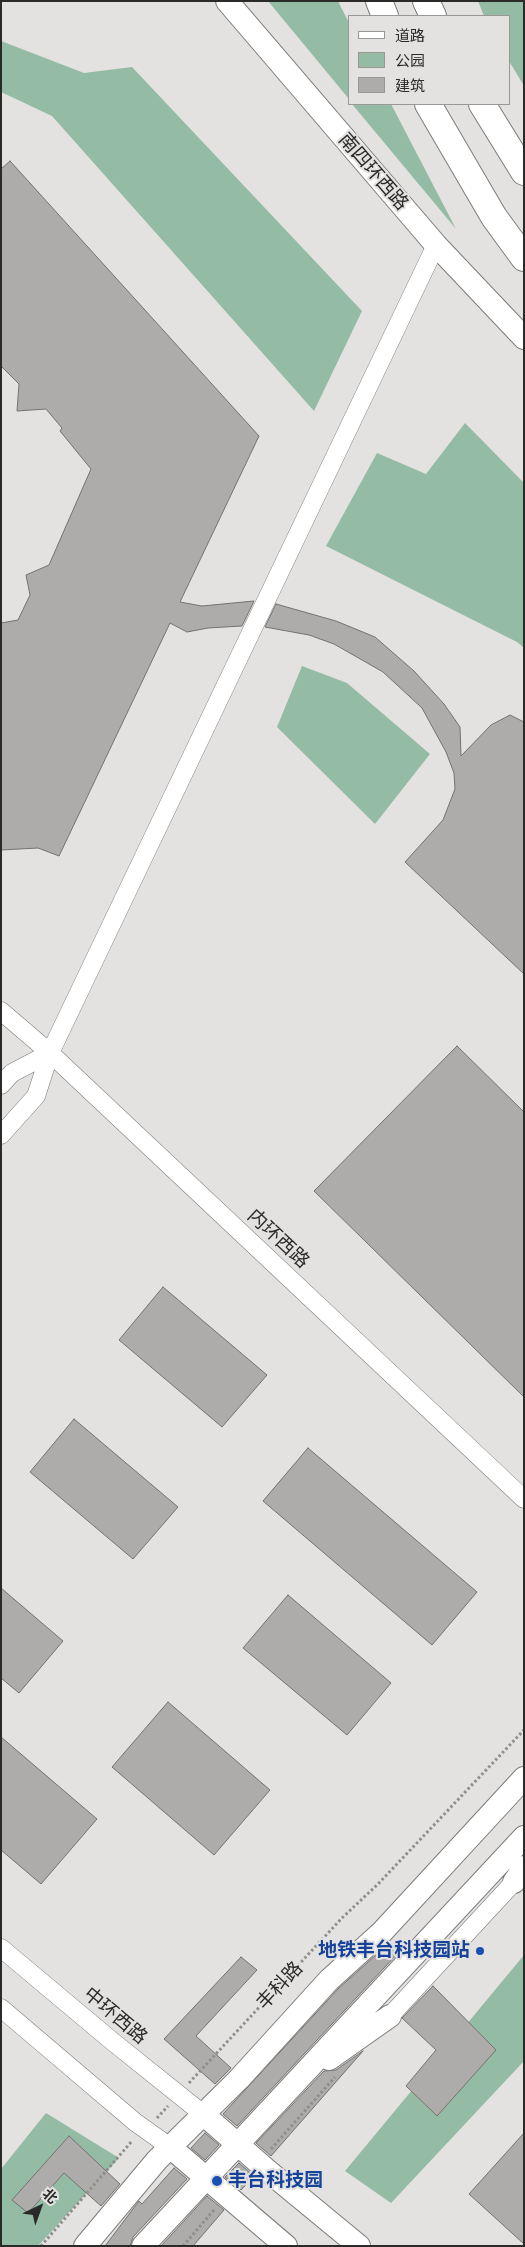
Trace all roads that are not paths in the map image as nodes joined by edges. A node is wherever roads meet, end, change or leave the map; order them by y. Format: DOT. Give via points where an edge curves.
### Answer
graph roads {
  1 [pos="227,1"];
  2 [pos="379,1"];
  3 [pos="426,1"];
  4 [pos="385,15"];
  5 [pos="433,15"];
  6 [pos="429,105"];
  7 [pos="483,105"];
  8 [pos="524,172"];
  9 [pos="436,245"];
  10 [pos="524,258"];
  11 [pos="524,338"];
  12 [pos="1,1012"];
  13 [pos="50,1053"];
  14 [pos="1,1086"];
  15 [pos="1,1135"];
  16 [pos="524,1499"];
  17 [pos="524,1778"];
  18 [pos="524,1838"];
  19 [pos="519,1874"];
  20 [pos="1,1948"];
  21 [pos="1,2008"];
  22 [pos="390,2016"];
  23 [pos="304,2073"];
  24 [pos="203,2114"];
  25 [pos="237,2145"];
  26 [pos="170,2147"];
  27 [pos="206,2178"];
  28 [pos="85,2244"];
  29 [pos="143,2246"];
  30 [pos="286,2246"];
  31 [pos="359,2246"];
  1 -- 9 [label="main road, 南四环西路"];
  2 -- 4 [label="highway"];
  3 -- 5 [label="highway"];
  6 -- 10 [label="highway" via="494,217"];
  7 -- 8 [label="highway"];
  9 -- 11 [label="main road, 南四环西路"];
  9 -- 13 [label="street"];
  12 -- 13 [label="street, 内环西路"];
  13 -- 14 [label="street" via="12,1073"];
  13 -- 15 [label="street" via="36,1096"];
  13 -- 16 [label="street, 内环西路"];
  17 -- 24 [label="main road, 丰科路" via="382,1932 329,1980"];
  18 -- 23 [label="main road"];
  19 -- 22 [label="street"];
  20 -- 24 [label="street, 中环西路"];
  21 -- 26 [label="street"];
  22 -- 23 [label="main road"];
  23 -- 25 [label="main road"];
  24 -- 25 [label="main road"];
  24 -- 26 [label="main road, 丰科路"];
  25 -- 27 [label="main road"];
  25 -- 31 [label="main road"];
  26 -- 27 [label="main road"];
  26 -- 28 [label="main road, 丰科路"];
  27 -- 29 [label="main road"];
  27 -- 30 [label="main road"];
}
